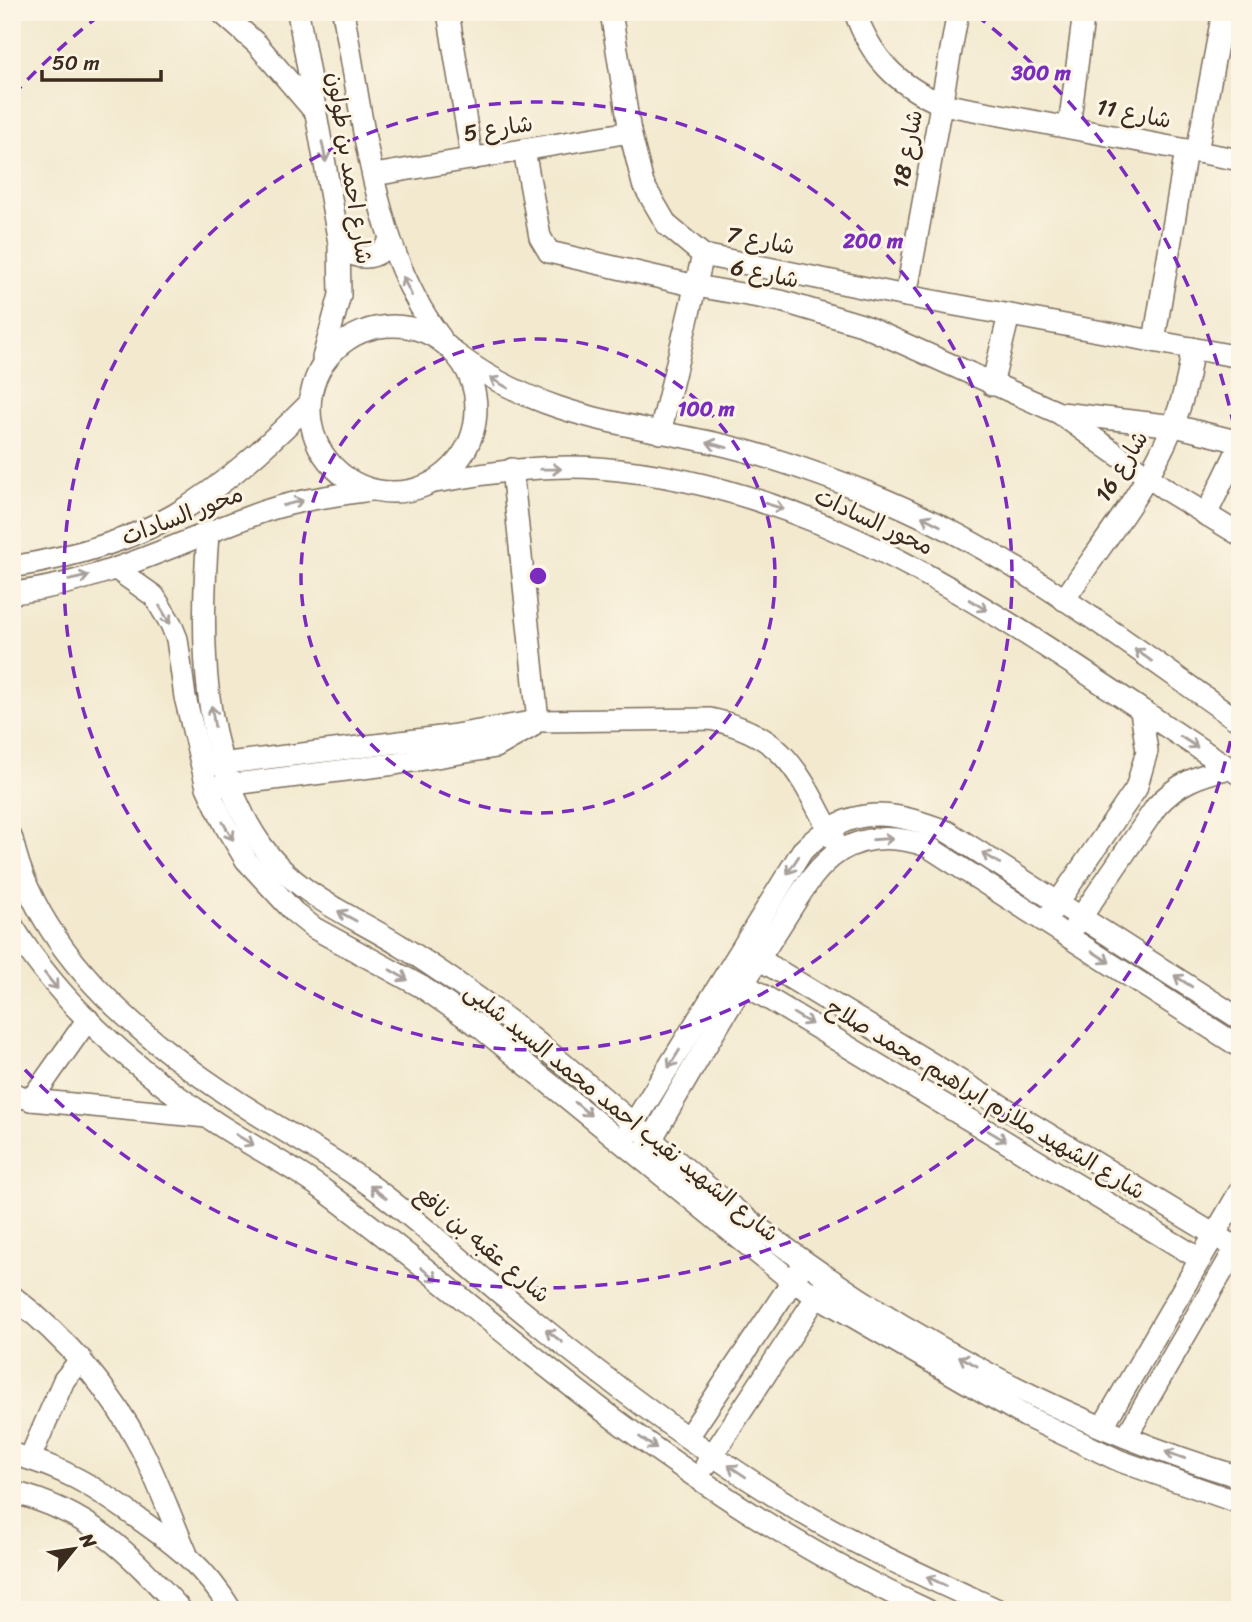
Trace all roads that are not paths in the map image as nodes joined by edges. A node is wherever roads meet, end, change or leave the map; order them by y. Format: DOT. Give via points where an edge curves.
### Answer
graph roads {
  1 [pos="221,12"];
  2 [pos="298,12"];
  3 [pos="343,12"];
  4 [pos="448,12"];
  5 [pos="611,12"];
  6 [pos="855,12"];
  7 [pos="958,12"];
  8 [pos="1084,12"];
  9 [pos="1223,12"];
  10 [pos="943,104"];
  11 [pos="317,114"];
  12 [pos="1069,127"];
  13 [pos="629,132"];
  14 [pos="524,150"];
  15 [pos="1192,151"];
  16 [pos="472,159"];
  17 [pos="1240,160"];
  18 [pos="374,175"];
  19 [pos="390,241"];
  20 [pos="339,243"];
  21 [pos="703,255"];
  22 [pos="696,286"];
  23 [pos="906,296"];
  24 [pos="1009,315"];
  25 [pos="1154,341"];
  26 [pos="1192,348"];
  27 [pos="450,349"];
  28 [pos="1240,357"];
  29 [pos="318,371"];
  30 [pos="992,385"];
  31 [pos="310,402"];
  32 [pos="1059,413"];
  33 [pos="1175,426"];
  34 [pos="660,433"];
  35 [pos="1240,444"];
  36 [pos="512,469"];
  37 [pos="1147,476"];
  38 [pos="435,482"];
  39 [pos="371,489"];
  40 [pos="1206,515"];
  41 [pos="208,534"];
  42 [pos="1240,535"];
  43 [pos="12,567"];
  44 [pos="116,569"];
  45 [pos="19,592"];
  46 [pos="1064,600"];
  47 [pos="12,611"];
  48 [pos="1141,711"];
  49 [pos="538,721"];
  50 [pos="1240,722"];
  51 [pos="222,762"];
  52 [pos="1235,772"];
  53 [pos="204,778"];
  54 [pos="230,785"];
  55 [pos="828,829"];
  56 [pos="12,839"];
  57 [pos="840,851"];
  58 [pos="1059,901"];
  59 [pos="1082,916"];
  60 [pos="1045,922"];
  61 [pos="12,925"];
  62 [pos="1068,936"];
  63 [pos="759,959"];
  64 [pos="744,984"];
  65 [pos="1240,1018"];
  66 [pos="88,1019"];
  67 [pos="1240,1047"];
  68 [pos="21,1096"];
  69 [pos="207,1117"];
  70 [pos="628,1133"];
  71 [pos="647,1148"];
  72 [pos="1240,1191"];
  73 [pos="1214,1236"];
  74 [pos="1238,1244"];
  75 [pos="1200,1259"];
  76 [pos="805,1262"];
  77 [pos="793,1282"];
  78 [pos="822,1288"];
  79 [pos="12,1296"];
  80 [pos="81,1359"];
  81 [pos="633,1397"];
  82 [pos="616,1420"];
  83 [pos="1102,1426"];
  84 [pos="688,1437"];
  85 [pos="1126,1437"];
  86 [pos="713,1454"];
  87 [pos="21,1456"];
  88 [pos="1240,1476"];
  89 [pos="697,1478"];
  90 [pos="12,1492"];
  91 [pos="1240,1503"];
  92 [pos="186,1552"];
  93 [pos="181,1610"];
  94 [pos="231,1610"];
  95 [pos="927,1610"];
  96 [pos="998,1610"];
  1 -- 11 [label="street" via="257,44"];
  2 -- 11 [label="street, شارع احمد بن طولون"];
  3 -- 18 [label="street, شارع احمد بن طولون"];
  4 -- 16 [label="street"];
  5 -- 13 [label="street, شارع 7"];
  6 -- 10 [label="street, شارع 11" via="877,59 896,79"];
  7 -- 10 [label="street, شارع 18"];
  8 -- 12 [label="street"];
  9 -- 15 [label="street"];
  10 -- 12 [label="street, شارع 11"];
  10 -- 23 [label="street, شارع 18"];
  11 -- 20 [label="street, شارع احمد بن طولون, one-way"];
  12 -- 15 [label="street, شارع 11"];
  13 -- 14 [label="street, شارع 5"];
  13 -- 21 [label="street, شارع 7" via="653,206 684,242"];
  14 -- 16 [label="street, شارع 5"];
  14 -- 22 [label="street, شارع 6" via="540,237 549,252"];
  15 -- 17 [label="street, شارع 11"];
  15 -- 25 [label="street"];
  16 -- 18 [label="street, شارع 5"];
  18 -- 19 [label="street, شارع احمد بن طولون"];
  19 -- 20 [label="street" via="370,257 352,255"];
  27 -- 19 [label="street, شارع احمد بن طولون, one-way" via="413,297"];
  20 -- 29 [label="street, شارع احمد بن طولون" via="340,295"];
  21 -- 22 [label="street"];
  21 -- 23 [label="street, شارع 7"];
  22 -- 30 [label="street, شارع 6" via="781,301 862,325"];
  22 -- 34 [label="street"];
  23 -- 24 [label="street, شارع 7"];
  24 -- 25 [label="street, شارع 7"];
  24 -- 30 [label="street"];
  25 -- 26 [label="street, شارع 7"];
  26 -- 28 [label="street, شارع 7"];
  26 -- 33 [label="street, شارع 16"];
  27 -- 29 [label="street" via="419,329 389,325 361,332 336,348"];
  34 -- 27 [label="street, محور السادات, one-way" via="550,407 485,376"];
  27 -- 38 [label="street" via="471,380 477,408 472,438 457,463"];
  29 -- 31 [label="street"];
  30 -- 32 [label="street, شارع 6"];
  31 -- 39 [label="street" via="319,447 332,466"];
  31 -- 43 [label="street, محور السادات" via="237,470 173,516 74,553"];
  32 -- 33 [label="street, شارع 6"];
  32 -- 37 [label="street, شارع 6"];
  33 -- 35 [label="street, شارع 6"];
  33 -- 37 [label="street, شارع 16"];
  46 -- 34 [label="street, محور السادات, one-way" via="906,508 717,444"];
  35 -- 40 [label="street"];
  36 -- 38 [label="street, محور السادات"];
  36 -- 48 [label="street, محور السادات, one-way" via="597,468 650,475 769,505 843,531 913,565"];
  36 -- 49 [label="street"];
  37 -- 40 [label="street, شارع 6"];
  37 -- 46 [label="street, شارع 16"];
  38 -- 39 [label="street" via="404,491"];
  41 -- 39 [label="street, محور السادات, one-way" via="301,501"];
  40 -- 42 [label="street, شارع 6"];
  41 -- 44 [label="street, محور السادات"];
  51 -- 41 [label="street, شارع الشهيد نقيب احمد محمد السيد شلبى, one-way" via="206,648"];
  45 -- 44 [label="street, محور السادات, one-way"];
  44 -- 53 [label="street, شارع الشهيد نقيب احمد محمد السيد شلبى, one-way" via="154,596 171,624"];
  45 -- 47 [label="street"];
  50 -- 46 [label="street, محور السادات, one-way"];
  48 -- 52 [label="street, محور السادات, one-way"];
  48 -- 58 [label="street" via="1147,751 1136,789"];
  49 -- 51 [label="street"];
  49 -- 54 [label="street" via="496,747"];
  49 -- 55 [label="street" via="675,718 738,725 764,737 785,755"];
  51 -- 53 [label="street"];
  51 -- 54 [label="street, شارع الشهيد نقيب احمد محمد السيد شلبى"];
  52 -- 59 [label="street" via="1188,780 1170,792"];
  53 -- 54 [label="street"];
  53 -- 70 [label="street, شارع الشهيد نقيب احمد محمد السيد شلبى, one-way" via="246,860 294,912 314,928 422,987"];
  70 -- 54 [label="street, شارع الشهيد نقيب احمد محمد السيد شلبى, one-way" via="549,1050 452,979 317,899 281,870 253,832"];
  55 -- 57 [label="street"];
  58 -- 55 [label="street, one-way" via="948,832 909,817 881,813 854,817"];
  55 -- 70 [label="street, one-way" via="793,864"];
  81 -- 56 [label="street, شارع عقبه بن نافع, one-way" via="386,1197 164,1049 73,962 28,888"];
  57 -- 60 [label="street, one-way" via="874,839 912,841 937,852"];
  57 -- 63 [label="street" via="812,878"];
  58 -- 59 [label="street"];
  58 -- 60 [label="street"];
  59 -- 62 [label="street"];
  65 -- 59 [label="street, one-way"];
  60 -- 62 [label="street"];
  61 -- 66 [label="street, one-way" via="32,958"];
  62 -- 67 [label="street, one-way"];
  63 -- 64 [label="street"];
  63 -- 73 [label="street, شارع الشهيد ملازم ابراهيم محمد صلاح"];
  64 -- 71 [label="street"];
  64 -- 75 [label="street, شارع الشهيد ملازم ابراهيم محمد صلاح, one-way"];
  66 -- 68 [label="street"];
  66 -- 69 [label="street"];
  68 -- 69 [label="street"];
  69 -- 82 [label="street, one-way" via="321,1188"];
  70 -- 71 [label="street, شارع الشهيد نقيب احمد محمد السيد شلبى"];
  71 -- 76 [label="street, شارع الشهيد نقيب احمد محمد السيد شلبى"];
  71 -- 77 [label="street, شارع الشهيد نقيب احمد محمد السيد شلبى"];
  72 -- 73 [label="street"];
  73 -- 74 [label="street, شارع الشهيد ملازم ابراهيم محمد صلاح"];
  73 -- 75 [label="street"];
  74 -- 85 [label="street"];
  75 -- 83 [label="street"];
  76 -- 77 [label="street"];
  76 -- 78 [label="street, شارع الشهيد نقيب احمد محمد السيد شلبى"];
  77 -- 78 [label="street, شارع الشهيد نقيب احمد محمد السيد شلبى"];
  77 -- 84 [label="street"];
  83 -- 78 [label="street, شارع الشهيد نقيب احمد محمد السيد شلبى, one-way"];
  78 -- 86 [label="street"];
  78 -- 91 [label="street, شارع الشهيد نقيب احمد محمد السيد شلبى" via="1025,1416 1120,1461"];
  79 -- 80 [label="street"];
  80 -- 87 [label="street"];
  80 -- 92 [label="street" via="142,1449"];
  81 -- 82 [label="street"];
  81 -- 84 [label="street, شارع عقبه بن نافع"];
  82 -- 89 [label="street, one-way"];
  83 -- 85 [label="street, شارع الشهيد نقيب احمد محمد السيد شلبى"];
  84 -- 86 [label="street, شارع عقبه بن نافع"];
  88 -- 85 [label="street, شارع الشهيد نقيب احمد محمد السيد شلبى, one-way"];
  86 -- 89 [label="street"];
  96 -- 86 [label="street, شارع عقبه بن نافع, one-way" via="834,1531"];
  87 -- 92 [label="street" via="78,1477"];
  89 -- 95 [label="street" via="788,1537"];
  90 -- 93 [label="street" via="101,1530 131,1554"];
  92 -- 94 [label="street"];
}
